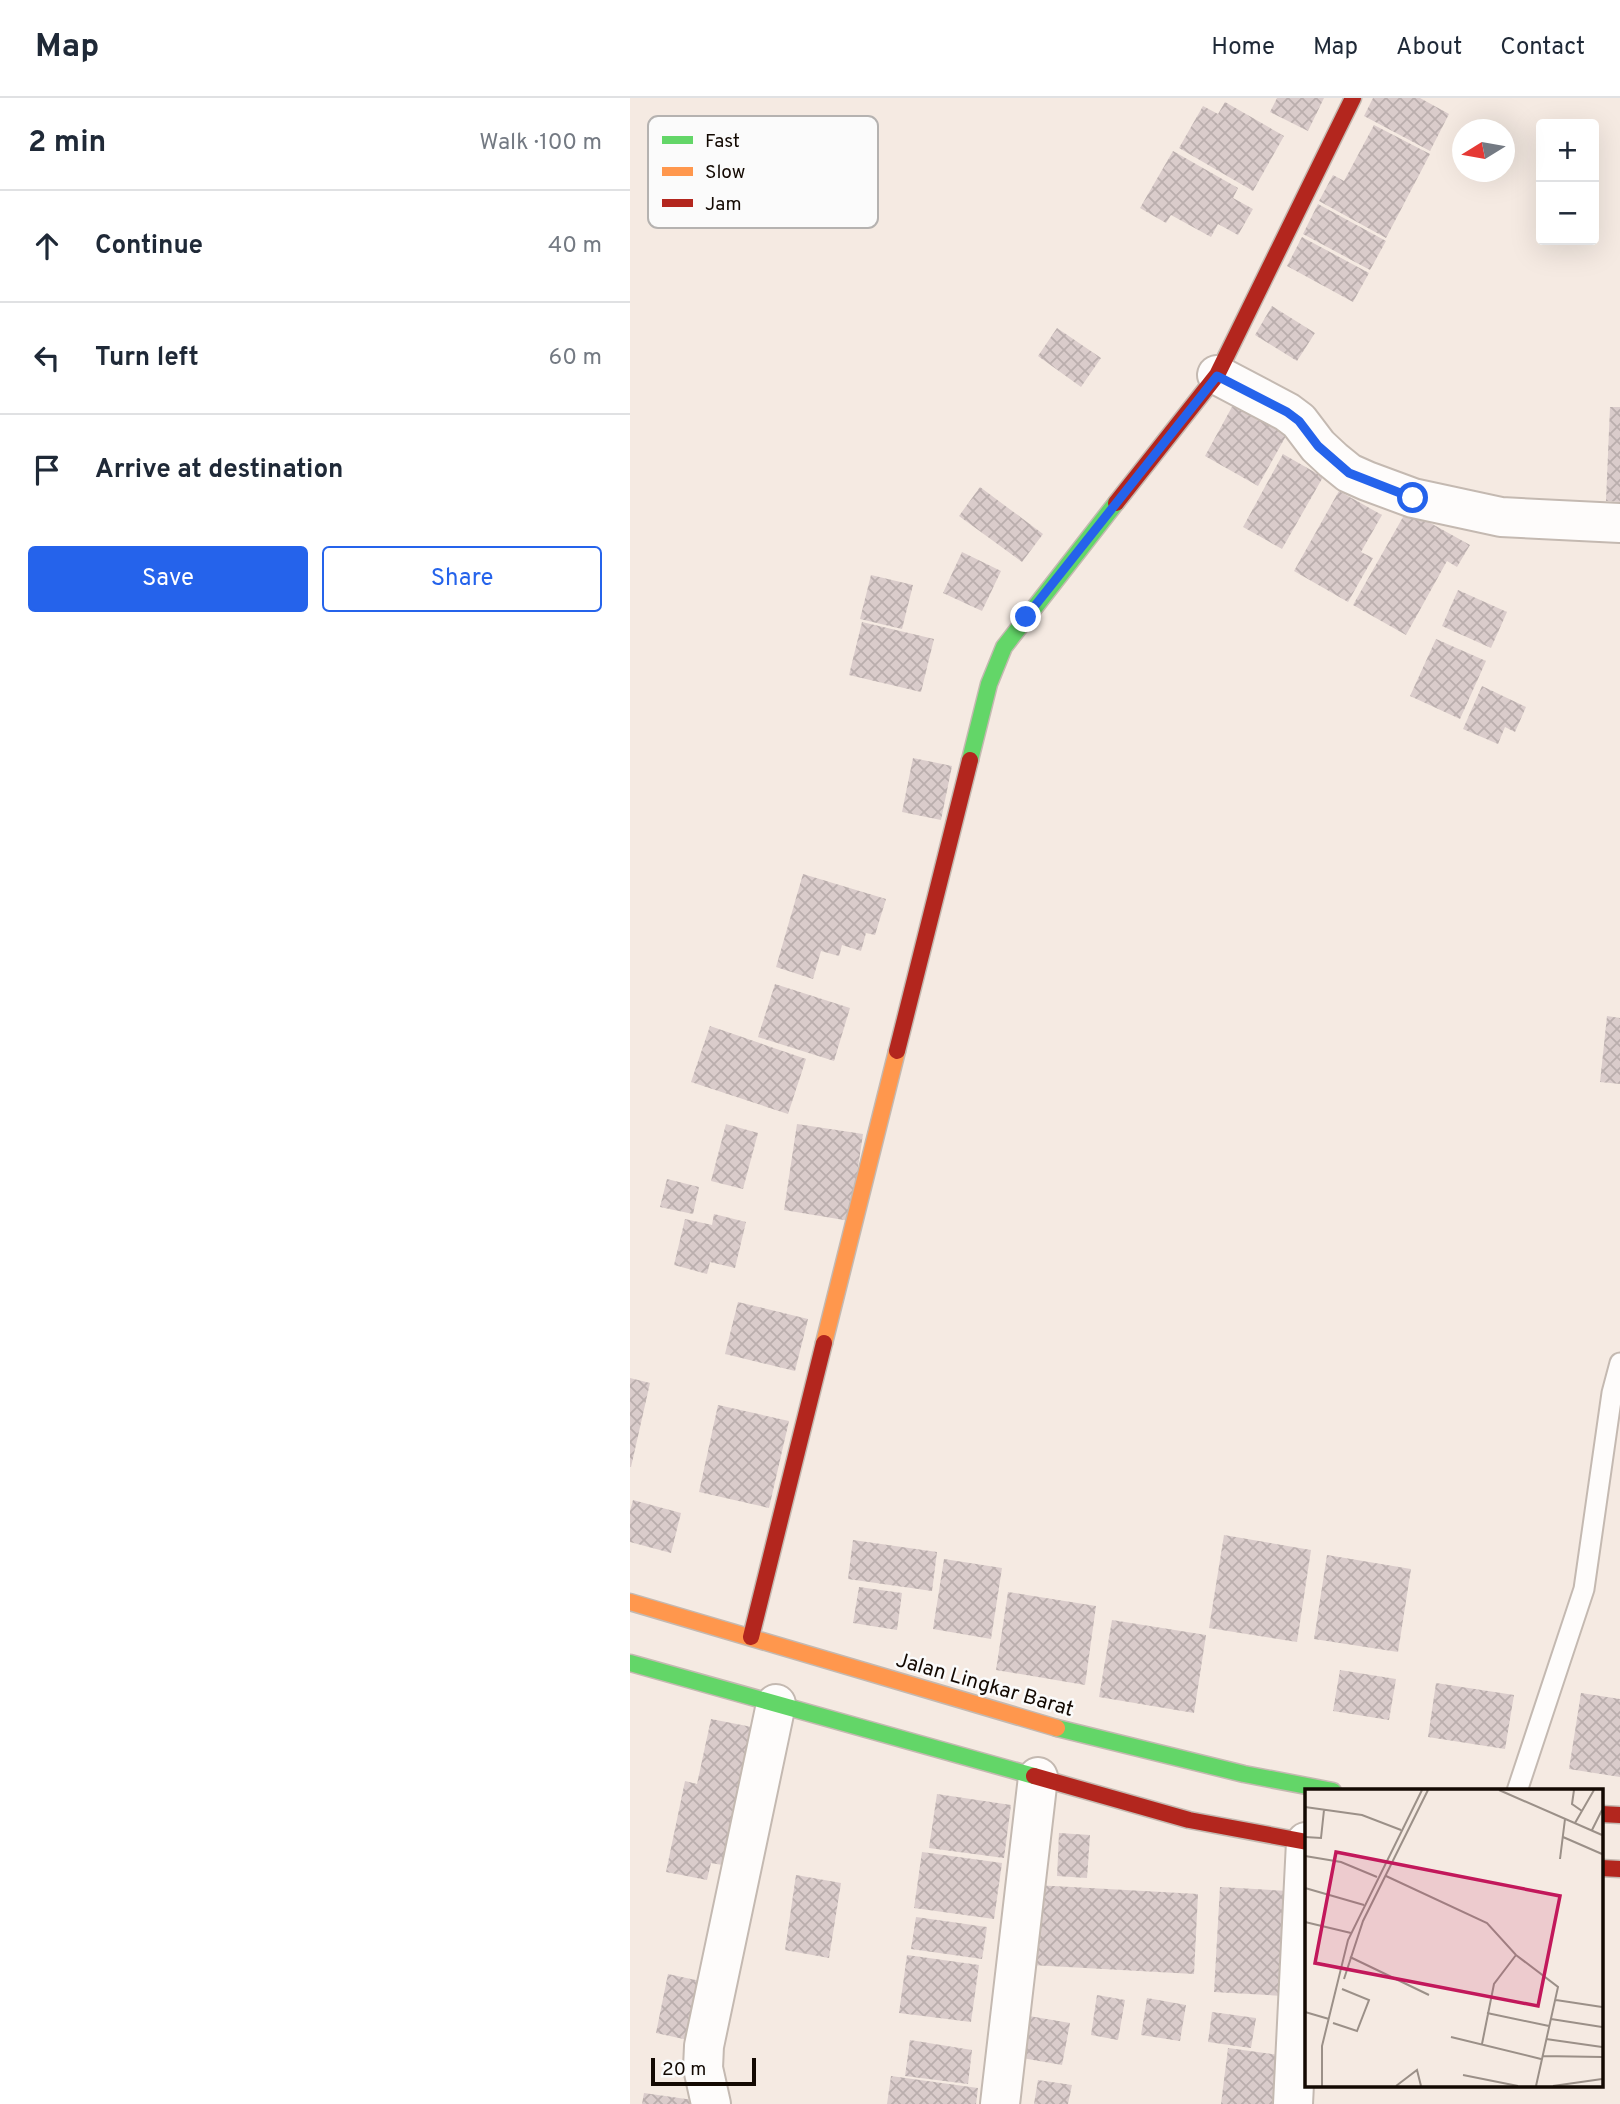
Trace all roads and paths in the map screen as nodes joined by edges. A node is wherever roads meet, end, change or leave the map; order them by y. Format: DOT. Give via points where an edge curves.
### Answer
graph roads {
  1 [pos="1353,98"];
  2 [pos="1217,376"];
  3 [pos="1620,523"];
  4 [pos="1620,1363"];
  5 [pos="630,1602"];
  6 [pos="751,1637"];
  7 [pos="630,1663"];
  8 [pos="776,1704"];
  9 [pos="1038,1777"];
  10 [pos="1323,1789"];
  11 [pos="1518,1789"];
  12 [pos="1602,1814"];
  13 [pos="1620,1815"];
  14 [pos="1305,1842"];
  15 [pos="1305,1862"];
  16 [pos="1602,1868"];
  17 [pos="1620,1869"];
  18 [pos="711,2104"];
  19 [pos="1000,2104"];
  20 [pos="1293,2104"];
  1 -- 2 [label="main road"];
  2 -- 3 [label="street" via="1287,412 1349,473 1413,498 1501,517"];
  2 -- 6 [label="main road" via="1026,617 1004,647 989,684"];
  4 -- 11 [label="lane" via="1584,1589"];
  5 -- 6 [label="main road, Jalan Lingkar Barat"];
  6 -- 10 [label="main road, Jalan Lingkar Barat" via="1042,1724"];
  7 -- 8 [label="main road"];
  8 -- 9 [label="main road"];
  8 -- 18 [label="street" via="704,2046 703,2068"];
  9 -- 14 [label="main road" via="1189,1820"];
  9 -- 19 [label="street"];
  12 -- 13 [label="main road"];
  15 -- 20 [label="street"];
  16 -- 17 [label="main road"];
}
